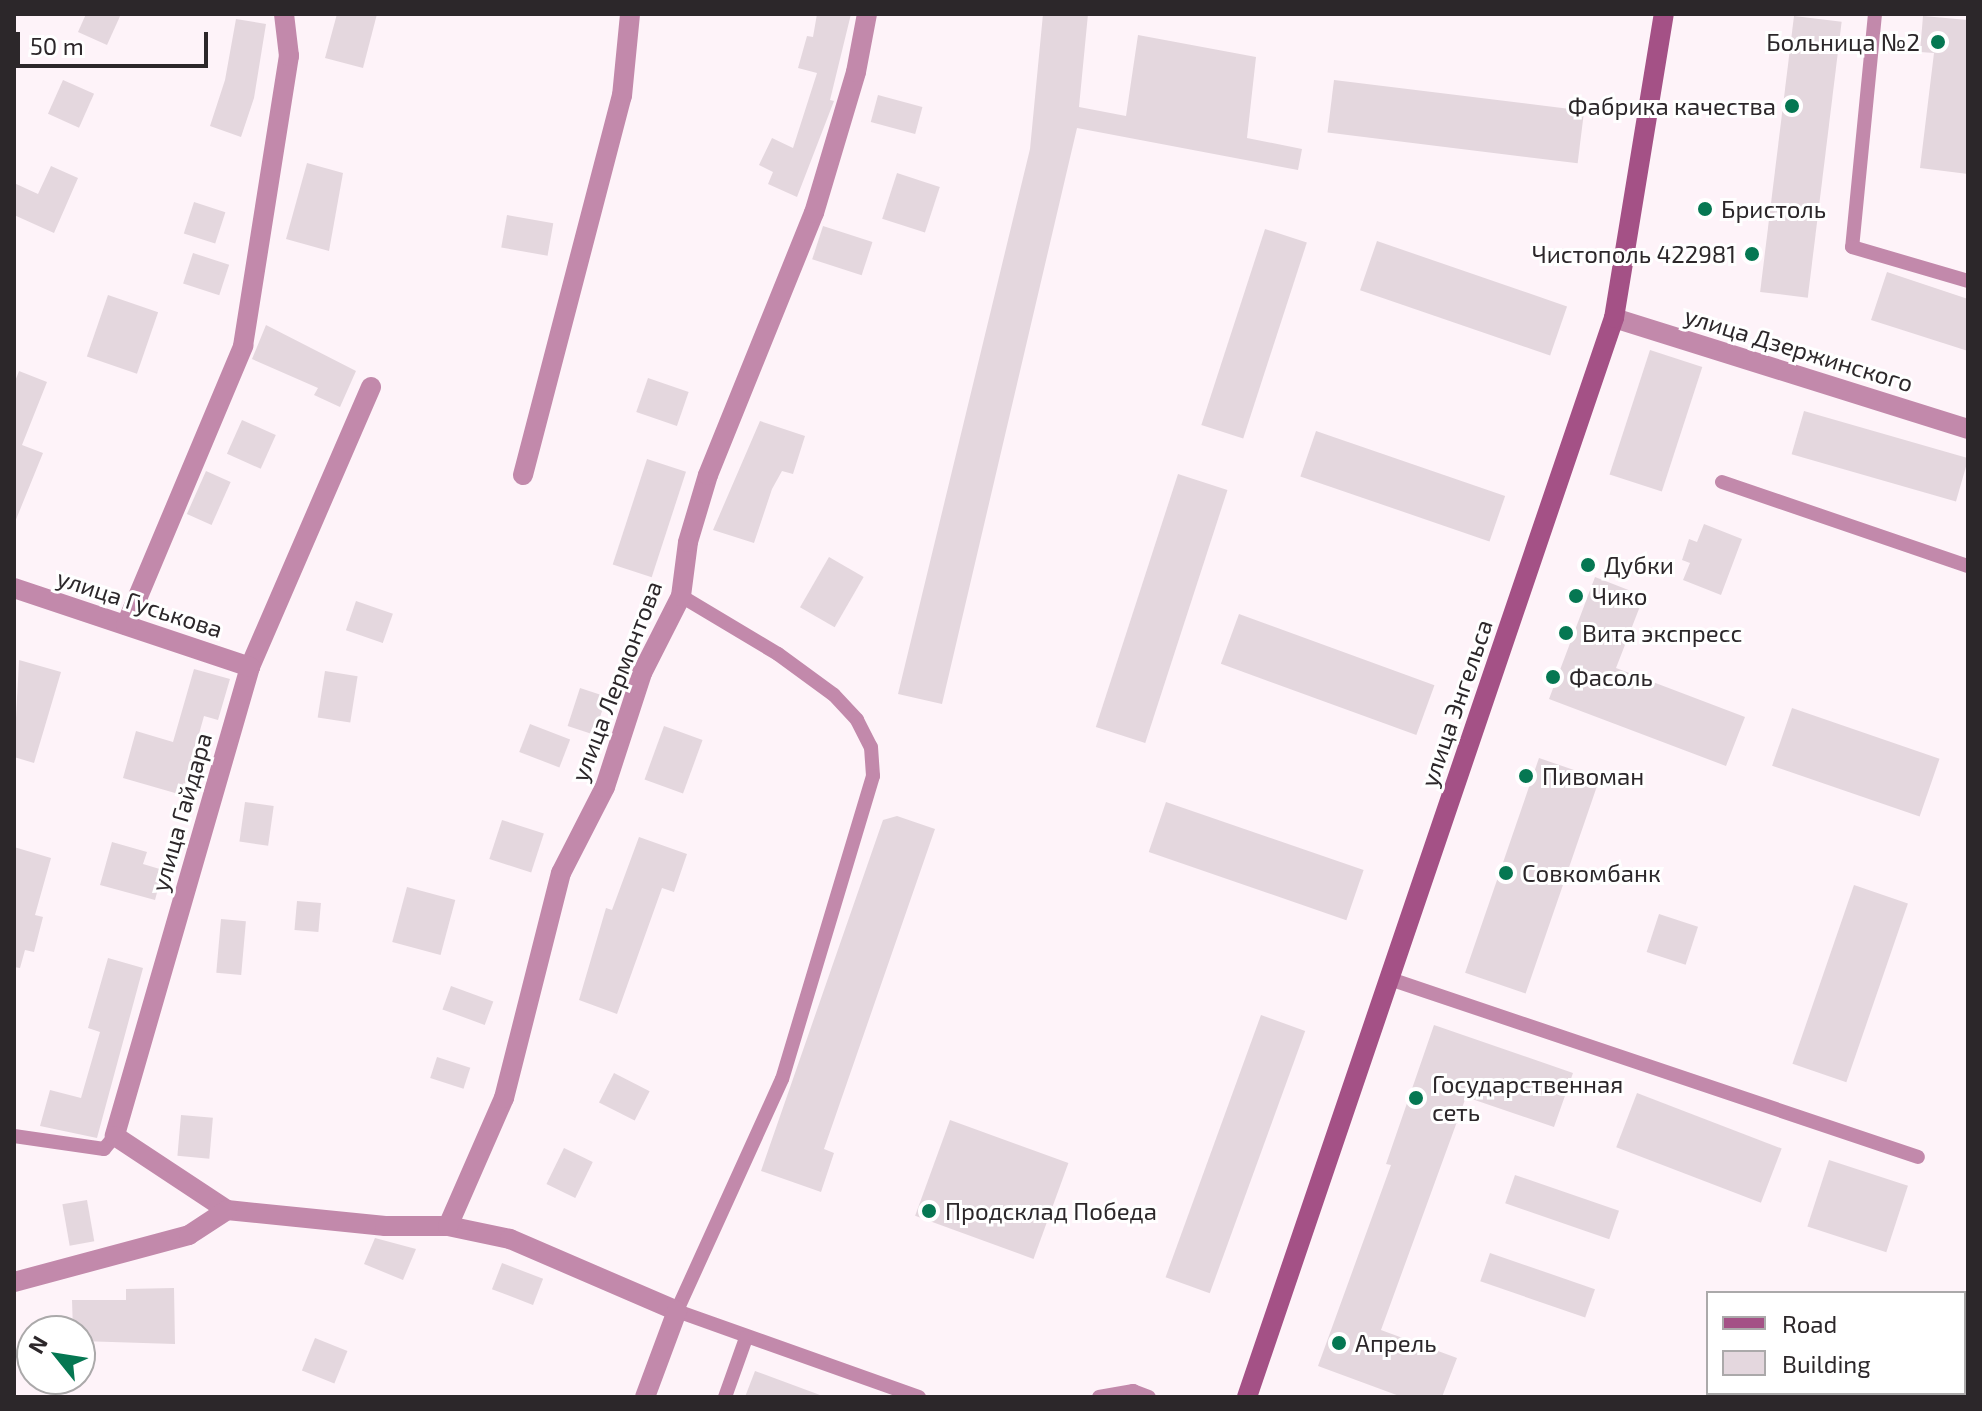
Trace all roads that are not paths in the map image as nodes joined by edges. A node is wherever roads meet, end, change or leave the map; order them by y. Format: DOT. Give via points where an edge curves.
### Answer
graph roads {
  1 [pos="284,14"];
  2 [pos="630,14"];
  3 [pos="867,14"];
  4 [pos="1664,14"];
  5 [pos="1875,14"];
  6 [pos="1968,281"];
  7 [pos="1614,318"];
  8 [pos="371,387"];
  9 [pos="1968,429"];
  10 [pos="523,475"];
  11 [pos="1722,482"];
  12 [pos="1968,566"];
  13 [pos="14,588"];
  14 [pos="681,596"];
  15 [pos="126,625"];
  16 [pos="250,667"];
  17 [pos="1390,979"];
  18 [pos="14,1136"];
  19 [pos="115,1136"];
  20 [pos="1918,1157"];
  21 [pos="227,1210"];
  22 [pos="448,1226"];
  23 [pos="14,1282"];
  24 [pos="677,1311"];
  25 [pos="746,1338"];
  26 [pos="645,1397"];
  27 [pos="725,1397"];
  28 [pos="919,1397"];
  29 [pos="1099,1397"];
  30 [pos="1149,1397"];
  31 [pos="1247,1397"];
  1 -- 15 [label="street" via="289,56 243,346"];
  2 -- 10 [label="street" via="622,96"];
  3 -- 14 [label="street, улица Лермонтова" via="856,72 814,213 708,475 688,542"];
  4 -- 7 [label="main road, улица Энгельса"];
  5 -- 6 [label="lane" via="1852,247"];
  7 -- 9 [label="street, улица Дзержинского"];
  7 -- 17 [label="main road, улица Энгельса"];
  8 -- 16 [label="street, улица Гайдара"];
  11 -- 12 [label="lane"];
  13 -- 15 [label="street, улица Гуськова"];
  14 -- 22 [label="street, улица Лермонтова" via="642,673 605,787 561,873 504,1098"];
  14 -- 24 [label="lane" via="787,659 834,695 857,720 871,747 873,776 782,1079"];
  15 -- 16 [label="street, улица Гуськова"];
  16 -- 19 [label="street, улица Гайдара"];
  17 -- 20 [label="lane"];
  17 -- 31 [label="main road, улица Энгельса"];
  18 -- 19 [label="lane" via="104,1149"];
  19 -- 21 [label="street"];
  21 -- 22 [label="street" via="385,1226"];
  21 -- 23 [label="street" via="189,1235"];
  22 -- 24 [label="street" via="510,1239"];
  24 -- 25 [label="lane"];
  24 -- 26 [label="street"];
  25 -- 27 [label="lane"];
  25 -- 28 [label="lane"];
  29 -- 30 [label="lane" via="1133,1391"];
}
